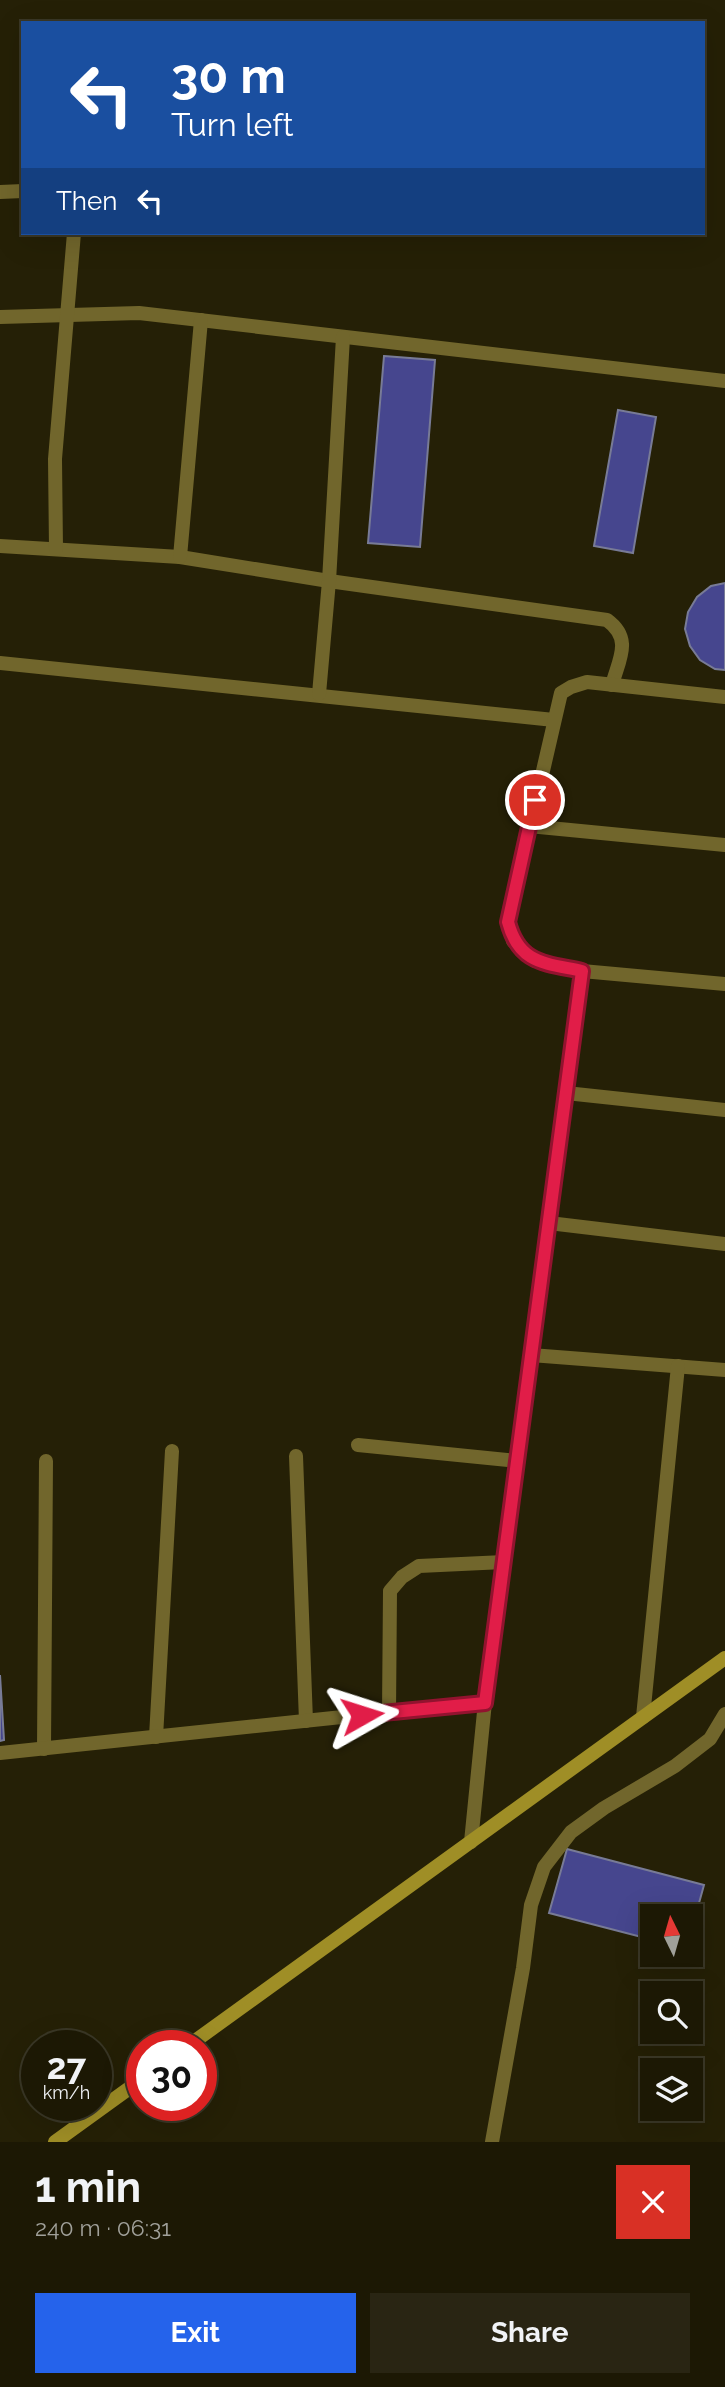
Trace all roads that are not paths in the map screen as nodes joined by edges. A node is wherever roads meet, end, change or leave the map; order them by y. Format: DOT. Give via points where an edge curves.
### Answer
graph roads {
  1 [pos="21,191"];
  2 [pos="0,192"];
  3 [pos="74,235"];
  4 [pos="66,315"];
  5 [pos="0,317"];
  6 [pos="201,320"];
  7 [pos="344,337"];
  8 [pos="725,381"];
  9 [pos="0,546"];
  10 [pos="56,550"];
  11 [pos="180,557"];
  12 [pos="329,581"];
  13 [pos="0,663"];
  14 [pos="611,685"];
  15 [pos="320,695"];
  16 [pos="725,697"];
  17 [pos="554,720"];
  18 [pos="529,826"];
  19 [pos="725,845"];
  20 [pos="582,971"];
  21 [pos="725,984"];
  22 [pos="566,1093"];
  23 [pos="725,1110"];
  24 [pos="549,1223"];
  25 [pos="725,1244"];
  26 [pos="531,1354"];
  27 [pos="678,1366"];
  28 [pos="725,1370"];
  29 [pos="358,1445"];
  30 [pos="172,1451"];
  31 [pos="296,1456"];
  32 [pos="46,1461"];
  33 [pos="517,1461"];
  34 [pos="504,1562"];
  35 [pos="725,1658"];
  36 [pos="485,1703"];
  37 [pos="389,1712"];
  38 [pos="725,1714"];
  39 [pos="643,1717"];
  40 [pos="306,1721"];
  41 [pos="156,1737"];
  42 [pos="44,1749"];
  43 [pos="0,1753"];
  44 [pos="471,1842"];
  45 [pos="210,2030"];
  46 [pos="126,2091"];
  47 [pos="55,2142"];
  48 [pos="492,2142"];
  1 -- 2 [label="street"];
  3 -- 4 [label="street"];
  4 -- 5 [label="street"];
  4 -- 6 [label="street" via="139,313"];
  4 -- 10 [label="street" via="55,459"];
  6 -- 7 [label="street"];
  6 -- 11 [label="street"];
  7 -- 8 [label="street"];
  7 -- 12 [label="street"];
  9 -- 10 [label="street"];
  10 -- 11 [label="street"];
  11 -- 12 [label="street"];
  12 -- 14 [label="street" via="607,620 619,629 623,642"];
  12 -- 15 [label="street"];
  13 -- 15 [label="street"];
  14 -- 16 [label="street"];
  14 -- 17 [label="street" via="587,682 561,693"];
  15 -- 17 [label="street"];
  17 -- 18 [label="street"];
  18 -- 19 [label="street"];
  18 -- 20 [label="street" via="508,922 513,942 535,961"];
  20 -- 21 [label="street"];
  20 -- 22 [label="street"];
  22 -- 23 [label="street"];
  22 -- 24 [label="street"];
  24 -- 25 [label="street"];
  24 -- 26 [label="street"];
  26 -- 27 [label="street"];
  26 -- 33 [label="street"];
  27 -- 28 [label="street"];
  27 -- 39 [label="street"];
  29 -- 33 [label="street"];
  30 -- 41 [label="street"];
  31 -- 40 [label="street"];
  32 -- 42 [label="street"];
  33 -- 34 [label="street"];
  34 -- 36 [label="street"];
  34 -- 37 [label="street" via="419,1566 390,1591"];
  35 -- 39 [label="street"];
  36 -- 37 [label="street"];
  36 -- 44 [label="street"];
  37 -- 40 [label="street"];
  38 -- 48 [label="street" via="710,1739 676,1766 571,1832 544,1867 531,1905"];
  39 -- 44 [label="street"];
  40 -- 41 [label="street"];
  41 -- 42 [label="street"];
  42 -- 43 [label="street"];
  44 -- 45 [label="street"];
  46 -- 47 [label="street"];
}
